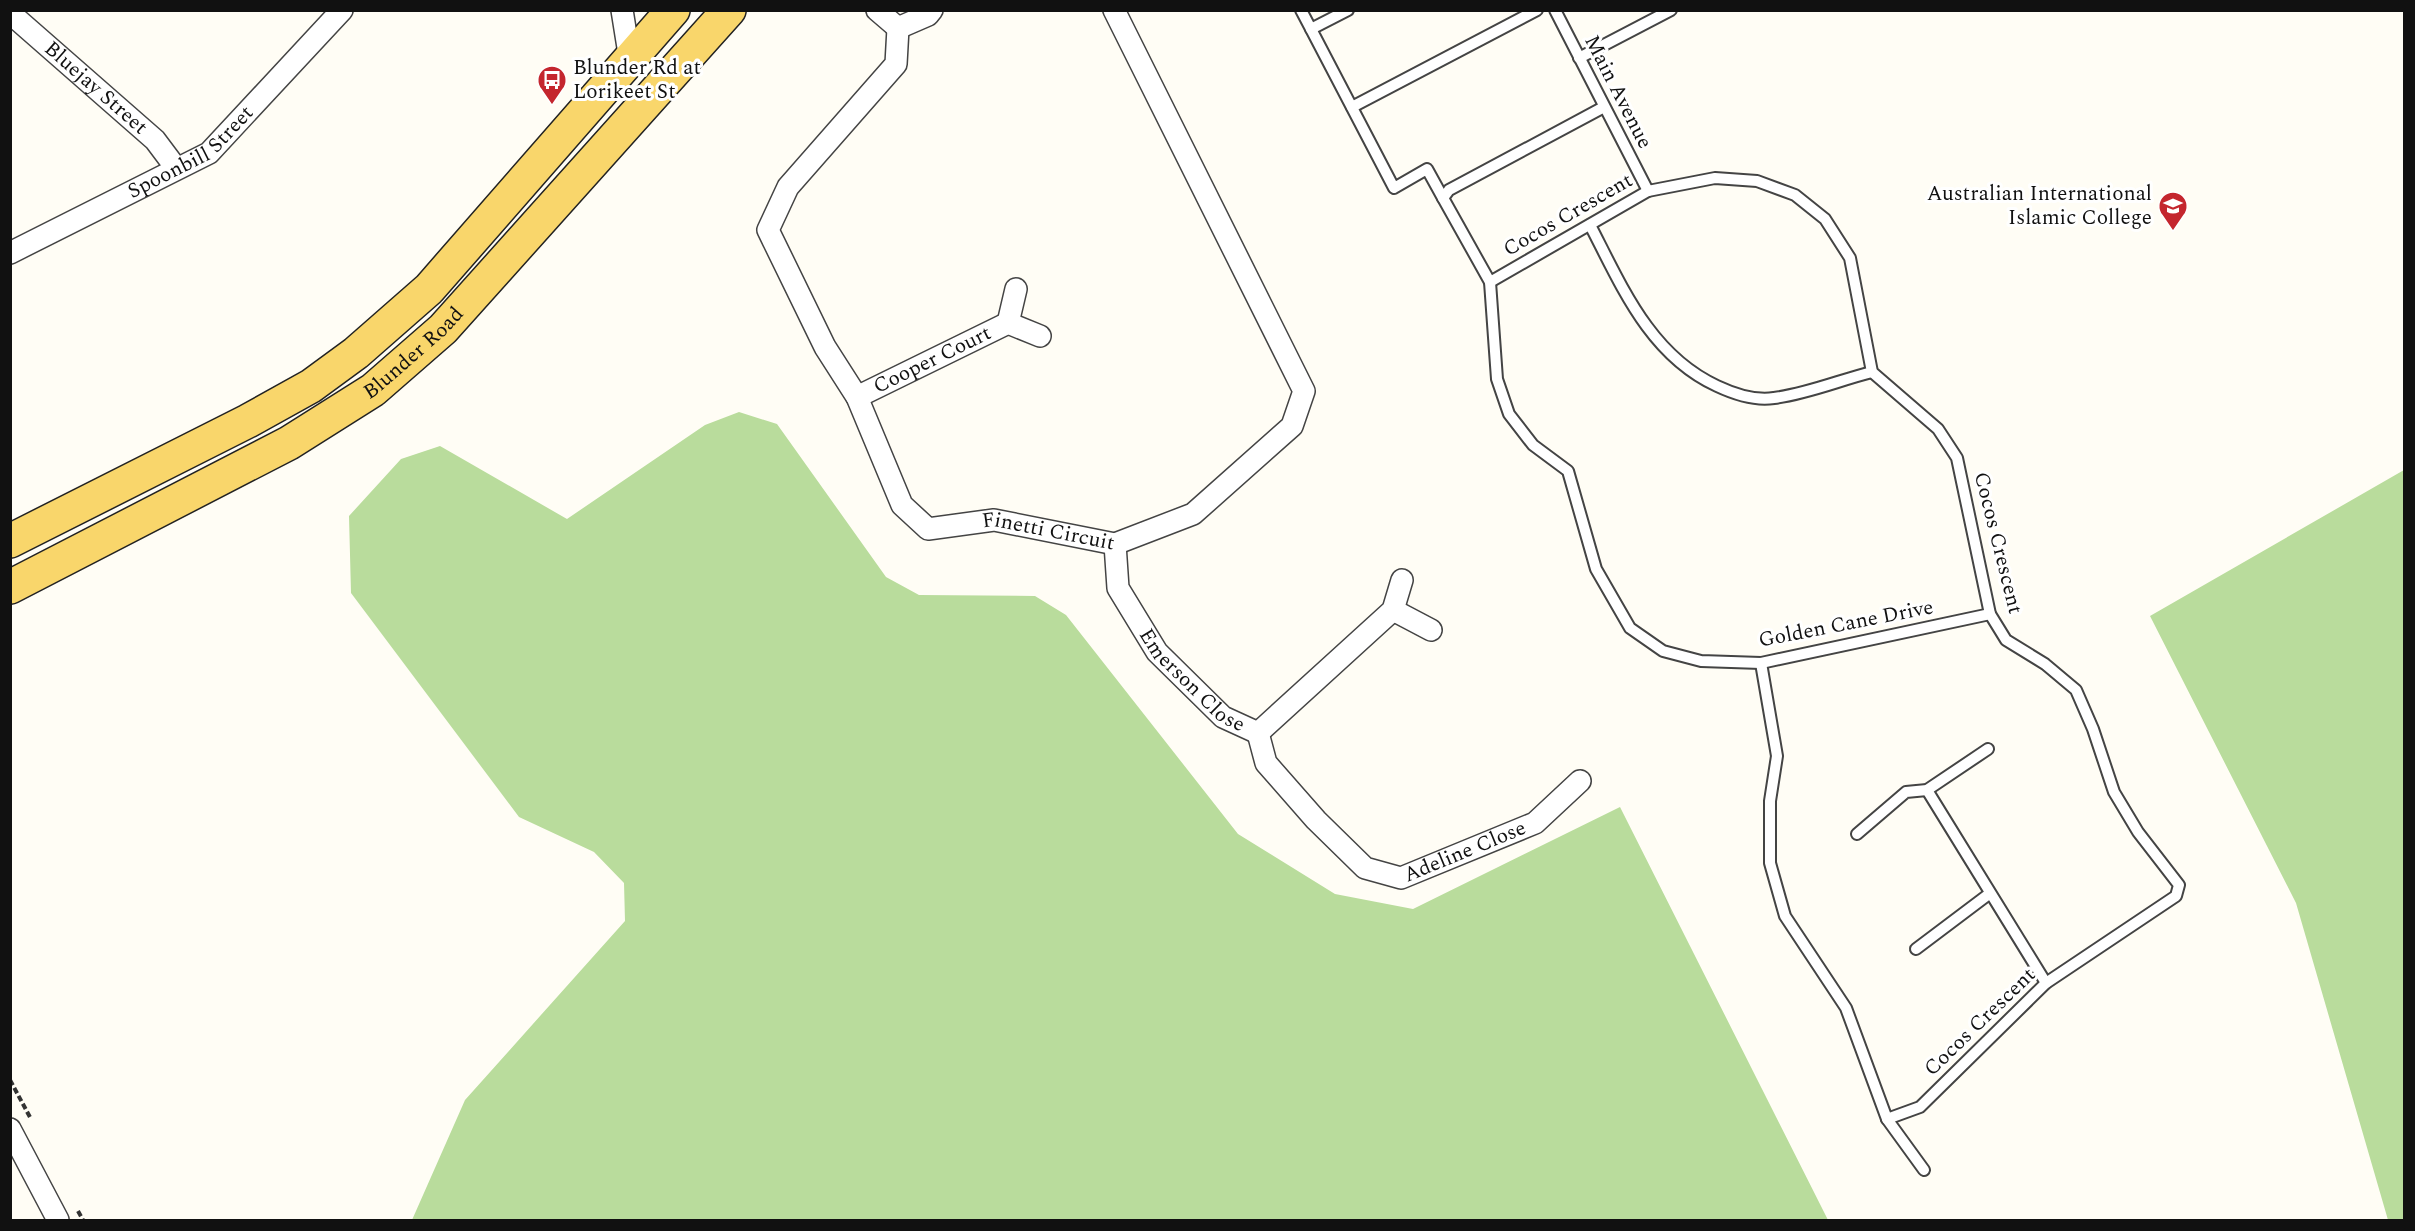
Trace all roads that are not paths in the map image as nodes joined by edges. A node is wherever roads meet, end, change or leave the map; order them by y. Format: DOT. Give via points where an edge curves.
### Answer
graph roads {
  1 [pos="342,10"];
  2 [pos="622,10"];
  3 [pos="673,10"];
  4 [pos="729,10"];
  5 [pos="877,10"];
  6 [pos="932,10"];
  7 [pos="1114,10"];
  8 [pos="1301,10"];
  9 [pos="1348,10"];
  10 [pos="1537,10"];
  11 [pos="1555,10"];
  12 [pos="1671,10"];
  13 [pos="10,13"];
  14 [pos="897,28"];
  15 [pos="1311,29"];
  16 [pos="1579,58"];
  17 [pos="630,60"];
  18 [pos="1604,106"];
  19 [pos="1352,107"];
  20 [pos="176,168"];
  21 [pos="1648,191"];
  22 [pos="1443,198"];
  23 [pos="1590,225"];
  24 [pos="10,254"];
  25 [pos="1490,282"];
  26 [pos="1016,289"];
  27 [pos="1008,323"];
  28 [pos="1040,336"];
  29 [pos="1872,372"];
  30 [pos="857,397"];
  31 [pos="10,541"];
  32 [pos="1115,544"];
  33 [pos="1402,580"];
  34 [pos="10,587"];
  35 [pos="1394,610"];
  36 [pos="1990,614"];
  37 [pos="1431,630"];
  38 [pos="1761,663"];
  39 [pos="1258,733"];
  40 [pos="1988,749"];
  41 [pos="1580,781"];
  42 [pos="1927,790"];
  43 [pos="1857,834"];
  44 [pos="1989,894"];
  45 [pos="1916,949"];
  46 [pos="2046,983"];
  47 [pos="1887,1119"];
  48 [pos="10,1129"];
  49 [pos="1924,1170"];
  50 [pos="58,1221"];
  1 -- 20 [label="street, Spoonbill Street" via="229,135 209,153"];
  2 -- 17 [label="street"];
  3 -- 17 [label="main road, Blunder Road"];
  4 -- 34 [label="main road, Blunder Road" via="442,329 373,390 289,444"];
  5 -- 14 [label="street"];
  6 -- 14 [label="street"];
  7 -- 32 [label="street, Finetti Circuit" via="1304,391 1292,426 1193,514"];
  8 -- 15 [label="lane"];
  9 -- 15 [label="lane"];
  10 -- 19 [label="lane"];
  11 -- 16 [label="lane, Main Avenue"];
  12 -- 16 [label="lane"];
  13 -- 20 [label="street, Bluejay Street" via="155,140"];
  14 -- 30 [label="street, Finetti Circuit" via="896,64 788,187 768,230 825,347"];
  15 -- 19 [label="lane"];
  16 -- 18 [label="lane, Main Avenue"];
  17 -- 31 [label="main road, Blunder Road" via="429,289 356,353 311,386 248,421"];
  18 -- 21 [label="lane, Main Avenue"];
  18 -- 22 [label="lane" via="1449,190"];
  19 -- 22 [label="lane, Golden Cane Drive" via="1394,188 1427,169"];
  20 -- 24 [label="street, Spoonbill Street"];
  21 -- 23 [label="lane, Cocos Crescent"];
  21 -- 29 [label="lane, Cocos Crescent" via="1715,178 1757,182 1795,195 1825,219 1850,258"];
  22 -- 25 [label="lane, Golden Cane Drive"];
  23 -- 25 [label="lane, Cocos Crescent"];
  23 -- 29 [label="lane" via="1633,309 1659,344 1697,377 1735,395 1773,398"];
  25 -- 38 [label="lane, Golden Cane Drive" via="1497,379 1509,414 1533,445 1568,471 1596,569 1630,628 1663,651 1701,661"];
  26 -- 27 [label="street, Cooper Court"];
  27 -- 28 [label="street, Cooper Court"];
  27 -- 30 [label="street, Cooper Court"];
  29 -- 36 [label="lane, Cocos Crescent" via="1938,429 1957,458"];
  30 -- 32 [label="street, Finetti Circuit" via="902,506 928,529 994,520"];
  32 -- 39 [label="street, Emerson Close" via="1118,588 1158,652 1223,717"];
  33 -- 35 [label="street"];
  35 -- 37 [label="street"];
  35 -- 39 [label="street, Emerson Close"];
  36 -- 38 [label="lane, Golden Cane Drive"];
  36 -- 46 [label="lane, Cocos Crescent" via="2006,640 2045,664 2076,690 2114,792 2138,832 2179,885 2176,896"];
  38 -- 47 [label="lane" via="1777,756 1770,801 1770,863 1785,916 1846,1008"];
  39 -- 41 [label="street, Adeline Close" via="1266,763 1316,820 1365,868 1401,878 1535,824"];
  40 -- 42 [label="lane"];
  42 -- 43 [label="lane" via="1906,792"];
  42 -- 44 [label="lane"];
  44 -- 45 [label="lane"];
  44 -- 46 [label="lane"];
  46 -- 47 [label="lane, Cocos Crescent" via="1920,1107"];
  47 -- 49 [label="lane"];
  48 -- 50 [label="street"];
}
